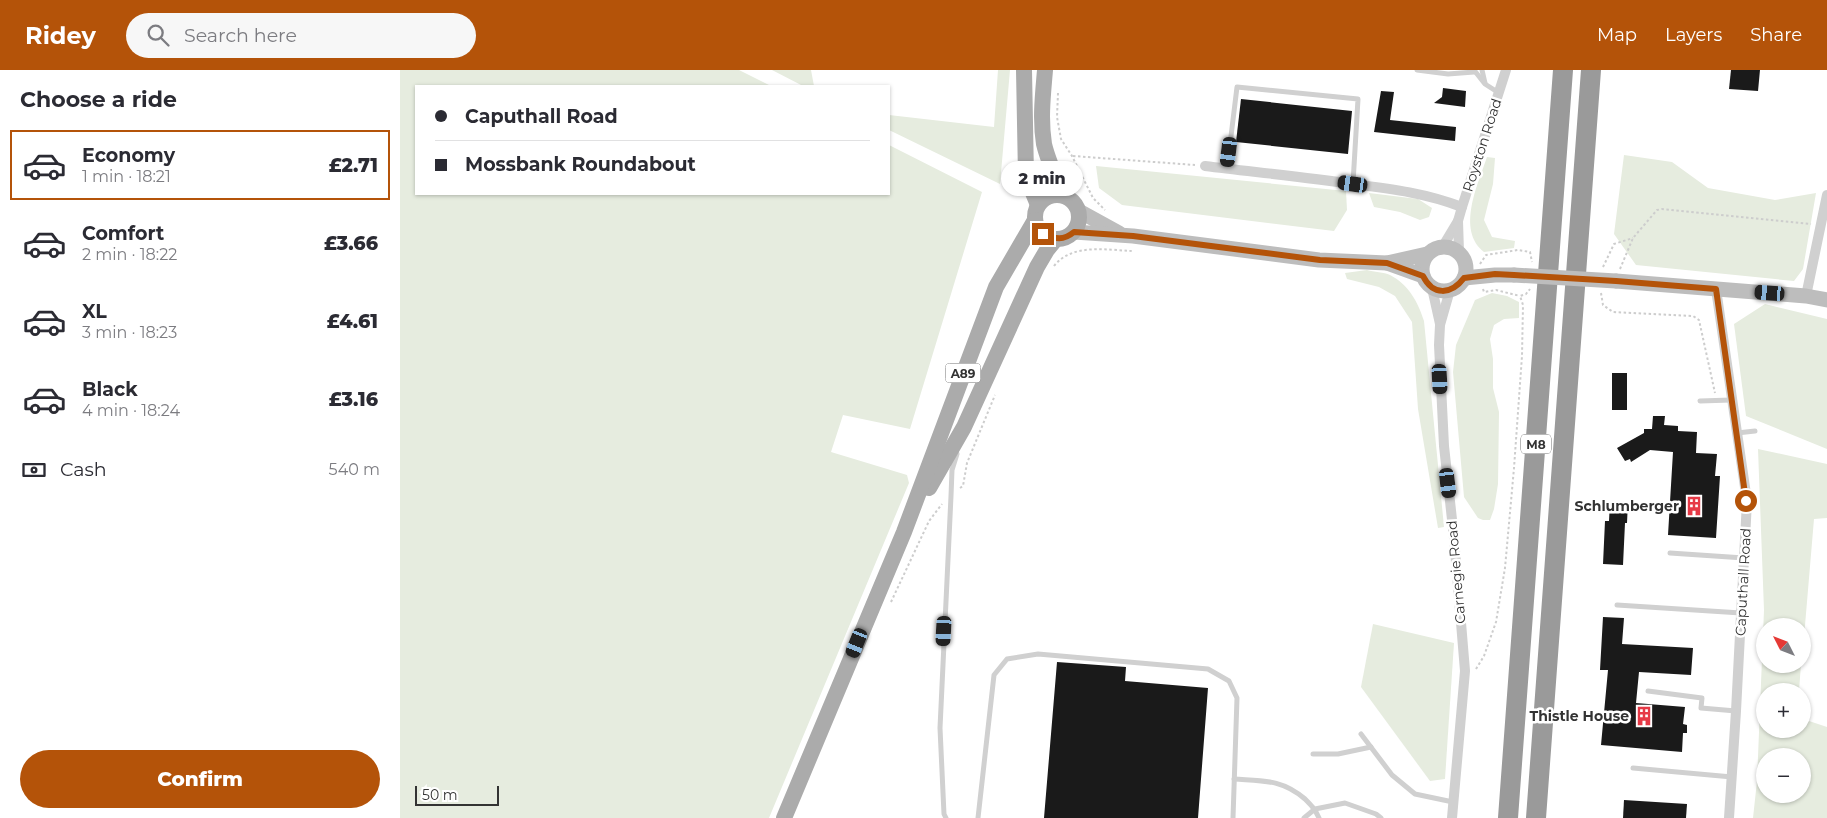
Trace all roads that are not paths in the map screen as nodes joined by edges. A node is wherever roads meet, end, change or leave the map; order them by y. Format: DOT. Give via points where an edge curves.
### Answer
graph roads {
  1 [pos="1024,70"];
  2 [pos="1045,70"];
  3 [pos="1417,70"];
  4 [pos="1482,70"];
  5 [pos="1506,70"];
  6 [pos="1563,70"];
  7 [pos="1591,70"];
  8 [pos="1474,71"];
  9 [pos="1486,84"];
  10 [pos="1499,93"];
  11 [pos="1205,166"];
  12 [pos="1227,169"];
  13 [pos="1353,184"];
  14 [pos="1063,194"];
  15 [pos="1827,195"];
  16 [pos="1462,207"];
  17 [pos="1079,212"];
  18 [pos="1036,213"];
  19 [pos="1458,221"];
  20 [pos="1824,225"];
  21 [pos="1074,232"];
  22 [pos="1123,235"];
  23 [pos="1056,239"];
  24 [pos="1443,246"];
  25 [pos="1426,254"];
  26 [pos="1387,263"];
  27 [pos="1469,268"];
  28 [pos="1427,282"];
  29 [pos="1716,289"];
  30 [pos="1450,290"];
  31 [pos="1806,296"];
  32 [pos="1827,300"];
  33 [pos="1440,325"];
  34 [pos="1732,400"];
  35 [pos="1700,401"];
  36 [pos="964,427"];
  37 [pos="1755,431"];
  38 [pos="1737,433"];
  39 [pos="904,532"];
  40 [pos="1670,553"];
  41 [pos="1744,558"];
  42 [pos="1617,605"];
  43 [pos="1742,613"];
  44 [pos="1648,692"];
  45 [pos="1736,712"];
  46 [pos="1361,734"];
  47 [pos="1371,747"];
  48 [pos="1312,754"];
  49 [pos="1633,768"];
  50 [pos="1732,777"];
  51 [pos="1234,779"];
  52 [pos="1453,802"];
  53 [pos="1315,809"];
  54 [pos="945,816"];
  55 [pos="784,818"];
  56 [pos="978,818"];
  57 [pos="1232,818"];
  58 [pos="1304,818"];
  59 [pos="1318,818"];
  60 [pos="1381,818"];
  61 [pos="1452,818"];
  62 [pos="1508,818"];
  63 [pos="1536,818"];
  64 [pos="1729,818"];
  1 -- 18 [label="main road" via="1026,176"];
  2 -- 14 [label="main road" via="1042,95 1044,144"];
  3 -- 8 [label="lane" via="1448,74"];
  4 -- 9 [label="lane"];
  5 -- 10 [label="street, Royston Road"];
  6 -- 62 [label="highway, M8"];
  7 -- 63 [label="highway, M8"];
  8 -- 9 [label="lane"];
  9 -- 10 [label="lane"];
  10 -- 16 [label="street, Royston Road"];
  11 -- 12 [label="street"];
  12 -- 13 [label="street"];
  12 -- 13 [label="lane" via="1237,87 1358,99"];
  13 -- 16 [label="street" via="1436,197"];
  14 -- 17 [label="main road" via="1075,202"];
  14 -- 18 [label="main road" via="1049,195"];
  15 -- 20 [label="street"];
  16 -- 19 [label="street, Royston Road"];
  17 -- 21 [label="main road"];
  17 -- 22 [label="street"];
  18 -- 23 [label="main road" via="1038,229"];
  18 -- 39 [label="main road, A89" via="1022,246 996,287"];
  19 -- 24 [label="street, Royston Road"];
  19 -- 27 [label="street, Royston Road"];
  20 -- 31 [label="street"];
  21 -- 22 [label="street"];
  21 -- 23 [label="main road"];
  22 -- 26 [label="street" via="1320,260"];
  23 -- 36 [label="main road, A89" via="1037,267"];
  24 -- 25 [label="street"];
  24 -- 27 [label="street" via="1452,247"];
  25 -- 26 [label="street"];
  25 -- 28 [label="street" via="1421,268"];
  26 -- 28 [label="street"];
  27 -- 29 [label="street, bridge" via="1495,274"];
  27 -- 30 [label="street" via="1459,286"];
  28 -- 30 [label="street" via="1441,291"];
  28 -- 33 [label="street, Carnegie Road"];
  29 -- 31 [label="street"];
  29 -- 34 [label="street, Caputhall Road"];
  30 -- 33 [label="street, Carnegie Road"];
  31 -- 32 [label="street"];
  33 -- 52 [label="street, Carnegie Road" via="1444,446 1464,671"];
  34 -- 35 [label="lane"];
  34 -- 38 [label="street, Caputhall Road"];
  36 -- 39 [label="main road, A89"];
  36 -- 54 [label="lane" via="952,470 950,496 940,728"];
  37 -- 38 [label="lane"];
  38 -- 41 [label="street, Caputhall Road" via="1746,501"];
  39 -- 55 [label="main road, A89"];
  40 -- 41 [label="lane"];
  41 -- 43 [label="street, Caputhall Road"];
  42 -- 43 [label="lane"];
  43 -- 45 [label="street, Caputhall Road"];
  44 -- 45 [label="lane" via="1702,698 1701,708"];
  45 -- 50 [label="street, Caputhall Road"];
  46 -- 47 [label="lane"];
  47 -- 48 [label="lane" via="1338,754"];
  47 -- 52 [label="lane" via="1392,775 1415,794"];
  49 -- 50 [label="lane"];
  50 -- 64 [label="street, Caputhall Road"];
  51 -- 53 [label="lane" via="1272,781 1286,786"];
  51 -- 56 [label="lane" via="1237,698 1229,681 1208,670 1038,654 1007,659 994,675"];
  51 -- 57 [label="lane"];
  52 -- 61 [label="street, Carnegie Road"];
  53 -- 58 [label="lane"];
  53 -- 59 [label="lane"];
  53 -- 60 [label="lane" via="1345,803"];
}
